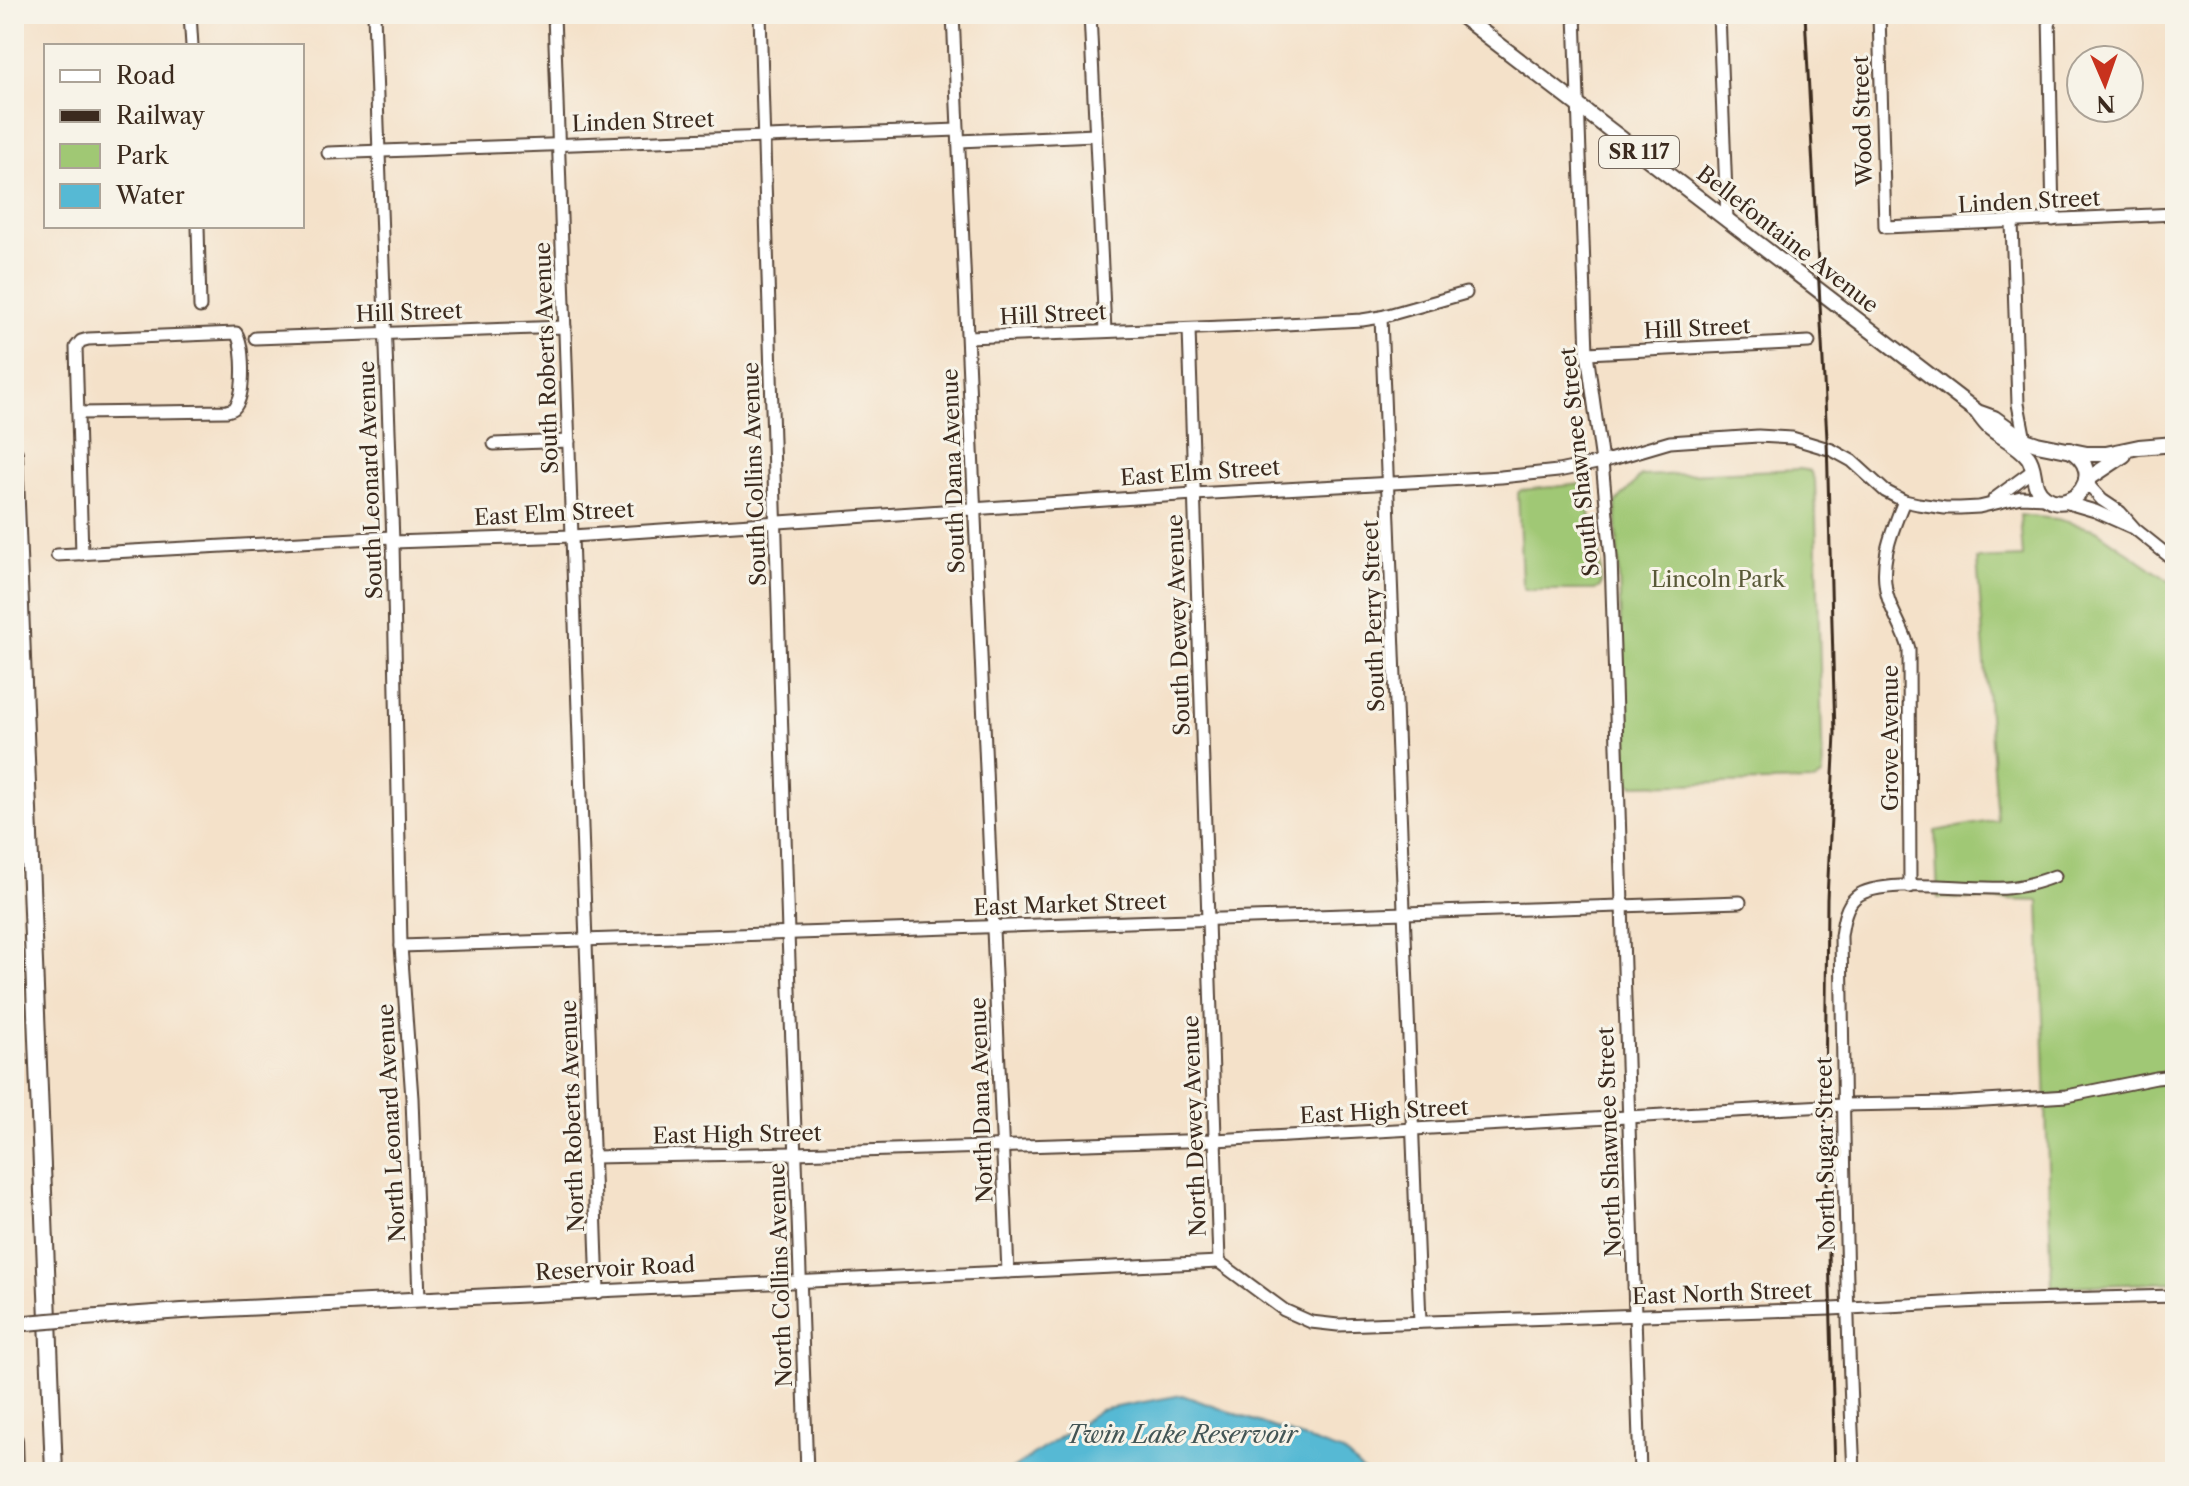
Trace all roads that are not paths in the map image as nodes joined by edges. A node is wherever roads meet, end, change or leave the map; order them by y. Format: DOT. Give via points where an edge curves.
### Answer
graph roads {
  1 [pos="190,14"];
  2 [pos="374,14"];
  3 [pos="554,14"];
  4 [pos="760,14"];
  5 [pos="953,14"];
  6 [pos="1090,14"];
  7 [pos="1459,14"];
  8 [pos="1575,14"];
  9 [pos="1719,14"];
  10 [pos="1879,14"];
  11 [pos="2049,14"];
  12 [pos="192,44"];
  13 [pos="1579,107"];
  14 [pos="1095,135"];
  15 [pos="959,136"];
  16 [pos="764,137"];
  17 [pos="559,144"];
  18 [pos="379,151"];
  19 [pos="328,153"];
  20 [pos="2175,214"];
  21 [pos="1727,220"];
  22 [pos="2053,220"];
  23 [pos="2012,222"];
  24 [pos="1885,227"];
  25 [pos="198,228"];
  26 [pos="1466,293"];
  27 [pos="200,307"];
  28 [pos="1381,317"];
  29 [pos="565,327"];
  30 [pos="1189,329"];
  31 [pos="1105,331"];
  32 [pos="385,333"];
  33 [pos="968,337"];
  34 [pos="255,338"];
  35 [pos="1809,342"];
  36 [pos="1587,353"];
  37 [pos="2018,404"];
  38 [pos="1976,411"];
  39 [pos="78,413"];
  40 [pos="2009,429"];
  41 [pos="2025,440"];
  42 [pos="569,441"];
  43 [pos="494,444"];
  44 [pos="2175,444"];
  45 [pos="2066,449"];
  46 [pos="2133,449"];
  47 [pos="14,453"];
  48 [pos="1602,462"];
  49 [pos="2032,469"];
  50 [pos="2088,480"];
  51 [pos="1387,483"];
  52 [pos="1194,494"];
  53 [pos="2053,499"];
  54 [pos="1904,501"];
  55 [pos="1987,504"];
  56 [pos="975,510"];
  57 [pos="776,522"];
  58 [pos="2135,529"];
  59 [pos="572,536"];
  60 [pos="392,540"];
  61 [pos="82,554"];
  62 [pos="57,555"];
  63 [pos="2175,561"];
  64 [pos="2055,876"];
  65 [pos="1910,887"];
  66 [pos="1740,902"];
  67 [pos="1621,906"];
  68 [pos="1404,913"];
  69 [pos="1208,919"];
  70 [pos="993,926"];
  71 [pos="788,933"];
  72 [pos="586,940"];
  73 [pos="401,946"];
  74 [pos="2172,1076"];
  75 [pos="1843,1105"];
  76 [pos="1628,1117"];
  77 [pos="1412,1130"];
  78 [pos="1215,1140"];
  79 [pos="1003,1146"];
  80 [pos="795,1153"];
  81 [pos="593,1157"];
  82 [pos="1219,1262"];
  83 [pos="1008,1272"];
  84 [pos="800,1281"];
  85 [pos="598,1291"];
  86 [pos="2175,1296"];
  87 [pos="419,1299"];
  88 [pos="1275,1303"];
  89 [pos="1848,1308"];
  90 [pos="1634,1316"];
  91 [pos="1420,1322"];
  92 [pos="14,1324"];
  93 [pos="14,1440"];
  94 [pos="15,1472"];
  95 [pos="54,1472"];
  96 [pos="807,1472"];
  97 [pos="1640,1472"];
  98 [pos="1854,1472"];
  1 -- 12 [label="street"];
  2 -- 18 [label="street, South Leonard Avenue"];
  3 -- 17 [label="street, South Roberts Avenue"];
  4 -- 16 [label="street, South Collins Avenue"];
  5 -- 15 [label="street, South Dana Avenue"];
  6 -- 14 [label="street"];
  7 -- 13 [label="main road, Bellefontaine Avenue / SR 117"];
  8 -- 13 [label="street, South Shawnee Street"];
  9 -- 21 [label="street"];
  10 -- 24 [label="street, Wood Street"];
  11 -- 22 [label="street"];
  13 -- 21 [label="main road, Bellefontaine Avenue / SR 117"];
  13 -- 36 [label="street, South Shawnee Street"];
  14 -- 15 [label="street, Linden Street"];
  14 -- 31 [label="street"];
  15 -- 16 [label="street, Linden Street"];
  15 -- 33 [label="street, South Dana Avenue"];
  16 -- 17 [label="street, Linden Street"];
  16 -- 57 [label="street, South Collins Avenue"];
  17 -- 18 [label="street, Linden Street"];
  17 -- 29 [label="street, South Roberts Avenue"];
  18 -- 19 [label="street, Linden Street"];
  18 -- 32 [label="street, South Leonard Avenue"];
  20 -- 22 [label="street, Linden Street"];
  21 -- 38 [label="main road, Bellefontaine Avenue / SR 117"];
  22 -- 23 [label="street, Linden Street"];
  23 -- 24 [label="street, Linden Street"];
  23 -- 37 [label="street"];
  25 -- 27 [label="street"];
  26 -- 28 [label="street"];
  28 -- 30 [label="street, Hill Street"];
  28 -- 51 [label="street, South Perry Street"];
  29 -- 32 [label="street, Hill Street"];
  29 -- 42 [label="street, South Roberts Avenue"];
  30 -- 31 [label="street, Hill Street"];
  30 -- 52 [label="street, South Dewey Avenue"];
  31 -- 33 [label="street, Hill Street"];
  32 -- 34 [label="street, Hill Street"];
  32 -- 60 [label="street, South Leonard Avenue"];
  33 -- 56 [label="street, South Dana Avenue"];
  35 -- 36 [label="street, Hill Street"];
  36 -- 48 [label="street, South Shawnee Street"];
  37 -- 40 [label="street"];
  37 -- 41 [label="street"];
  38 -- 40 [label="main road, Bellefontaine Avenue / SR 117"];
  38 -- 49 [label="main road, Bellefontaine Avenue / SR 117" via="2023,452"];
  39 -- 39 [label="street" via="76,347 81,341 236,333 241,341 241,391 233,409"];
  39 -- 61 [label="street"];
  40 -- 41 [label="main road, Bellefontaine Avenue / SR 117"];
  41 -- 45 [label="main road, Bellefontaine Avenue / SR 117"];
  42 -- 43 [label="street"];
  42 -- 59 [label="street, South Roberts Avenue"];
  44 -- 46 [label="main road, SR 117"];
  45 -- 46 [label="main road, SR 117" via="2098,455"];
  45 -- 49 [label="main road" via="2045,453"];
  45 -- 50 [label="main road" via="2083,463"];
  46 -- 50 [label="main road, SR 117"];
  47 -- 95 [label="highway"];
  48 -- 51 [label="street, East Elm Street" via="1528,475"];
  48 -- 54 [label="street, East Elm Street" via="1683,441 1792,438 1852,461"];
  48 -- 67 [label="street, South Shawnee Street" via="1611,547"];
  49 -- 53 [label="main road, SR 117" via="2036,487"];
  49 -- 55 [label="street"];
  50 -- 53 [label="main road, SR 117" via="2069,499"];
  50 -- 58 [label="street" via="2097,496"];
  51 -- 52 [label="street, East Elm Street"];
  51 -- 68 [label="street, South Perry Street"];
  52 -- 56 [label="street, East Elm Street"];
  52 -- 69 [label="street, South Dewey Avenue"];
  53 -- 55 [label="street, East Elm Street" via="2021,497"];
  53 -- 58 [label="street"];
  54 -- 55 [label="street, East Elm Street" via="1945,508"];
  54 -- 65 [label="street, Grove Avenue" via="1885,571 1888,599 1909,649"];
  56 -- 57 [label="street, East Elm Street"];
  56 -- 70 [label="street, South Dana Avenue"];
  57 -- 59 [label="street, East Elm Street"];
  57 -- 71 [label="street, South Collins Avenue"];
  58 -- 63 [label="street"];
  59 -- 60 [label="street, East Elm Street"];
  59 -- 72 [label="street, South Roberts Avenue"];
  60 -- 61 [label="street, East Elm Street"];
  60 -- 73 [label="street, South Leonard Avenue"];
  61 -- 62 [label="street, East Elm Street"];
  64 -- 65 [label="street" via="2007,888"];
  65 -- 75 [label="street, North Sugar Street" via="1883,886 1858,894 1845,915"];
  66 -- 67 [label="street, East Market Street"];
  67 -- 68 [label="street, East Market Street"];
  67 -- 76 [label="street, North Shawnee Street"];
  68 -- 69 [label="street, East Market Street"];
  68 -- 77 [label="street, South Perry Street"];
  69 -- 70 [label="street, East Market Street"];
  69 -- 78 [label="street, North Dewey Avenue"];
  70 -- 71 [label="street, East Market Street"];
  70 -- 79 [label="street, North Dana Avenue"];
  71 -- 72 [label="street, East Market Street"];
  71 -- 80 [label="street, North Collins Avenue"];
  72 -- 73 [label="street, East Market Street"];
  72 -- 81 [label="street, North Roberts Avenue"];
  73 -- 87 [label="street, North Leonard Avenue"];
  74 -- 75 [label="street, East High Street" via="2067,1096"];
  75 -- 76 [label="street, East High Street"];
  75 -- 89 [label="street, North Sugar Street"];
  76 -- 77 [label="street, East High Street"];
  76 -- 90 [label="street, North Shawnee Street"];
  77 -- 78 [label="street, East High Street"];
  77 -- 91 [label="street, South Perry Street"];
  78 -- 79 [label="street, East High Street"];
  78 -- 82 [label="street, North Dewey Avenue"];
  79 -- 80 [label="street, East High Street"];
  79 -- 83 [label="street, North Dana Avenue"];
  80 -- 81 [label="street, East High Street"];
  80 -- 84 [label="street, North Collins Avenue"];
  81 -- 85 [label="street, North Roberts Avenue"];
  82 -- 83 [label="street, Reservoir Road"];
  82 -- 88 [label="street, North Dewey Avenue"];
  83 -- 84 [label="street, Reservoir Road"];
  84 -- 85 [label="street, Reservoir Road"];
  84 -- 96 [label="street, North Collins Avenue"];
  85 -- 87 [label="main road, Reservoir Road"];
  86 -- 89 [label="street, East North Street"];
  87 -- 92 [label="main road, Reservoir Road, bridge"];
  88 -- 91 [label="street, East North Street" via="1322,1324"];
  89 -- 90 [label="street, East North Street"];
  89 -- 98 [label="street, North Sugar Street"];
  90 -- 91 [label="street, East North Street"];
  90 -- 97 [label="street, North Shawnee Street"];
  93 -- 94 [label="highway"];
}
